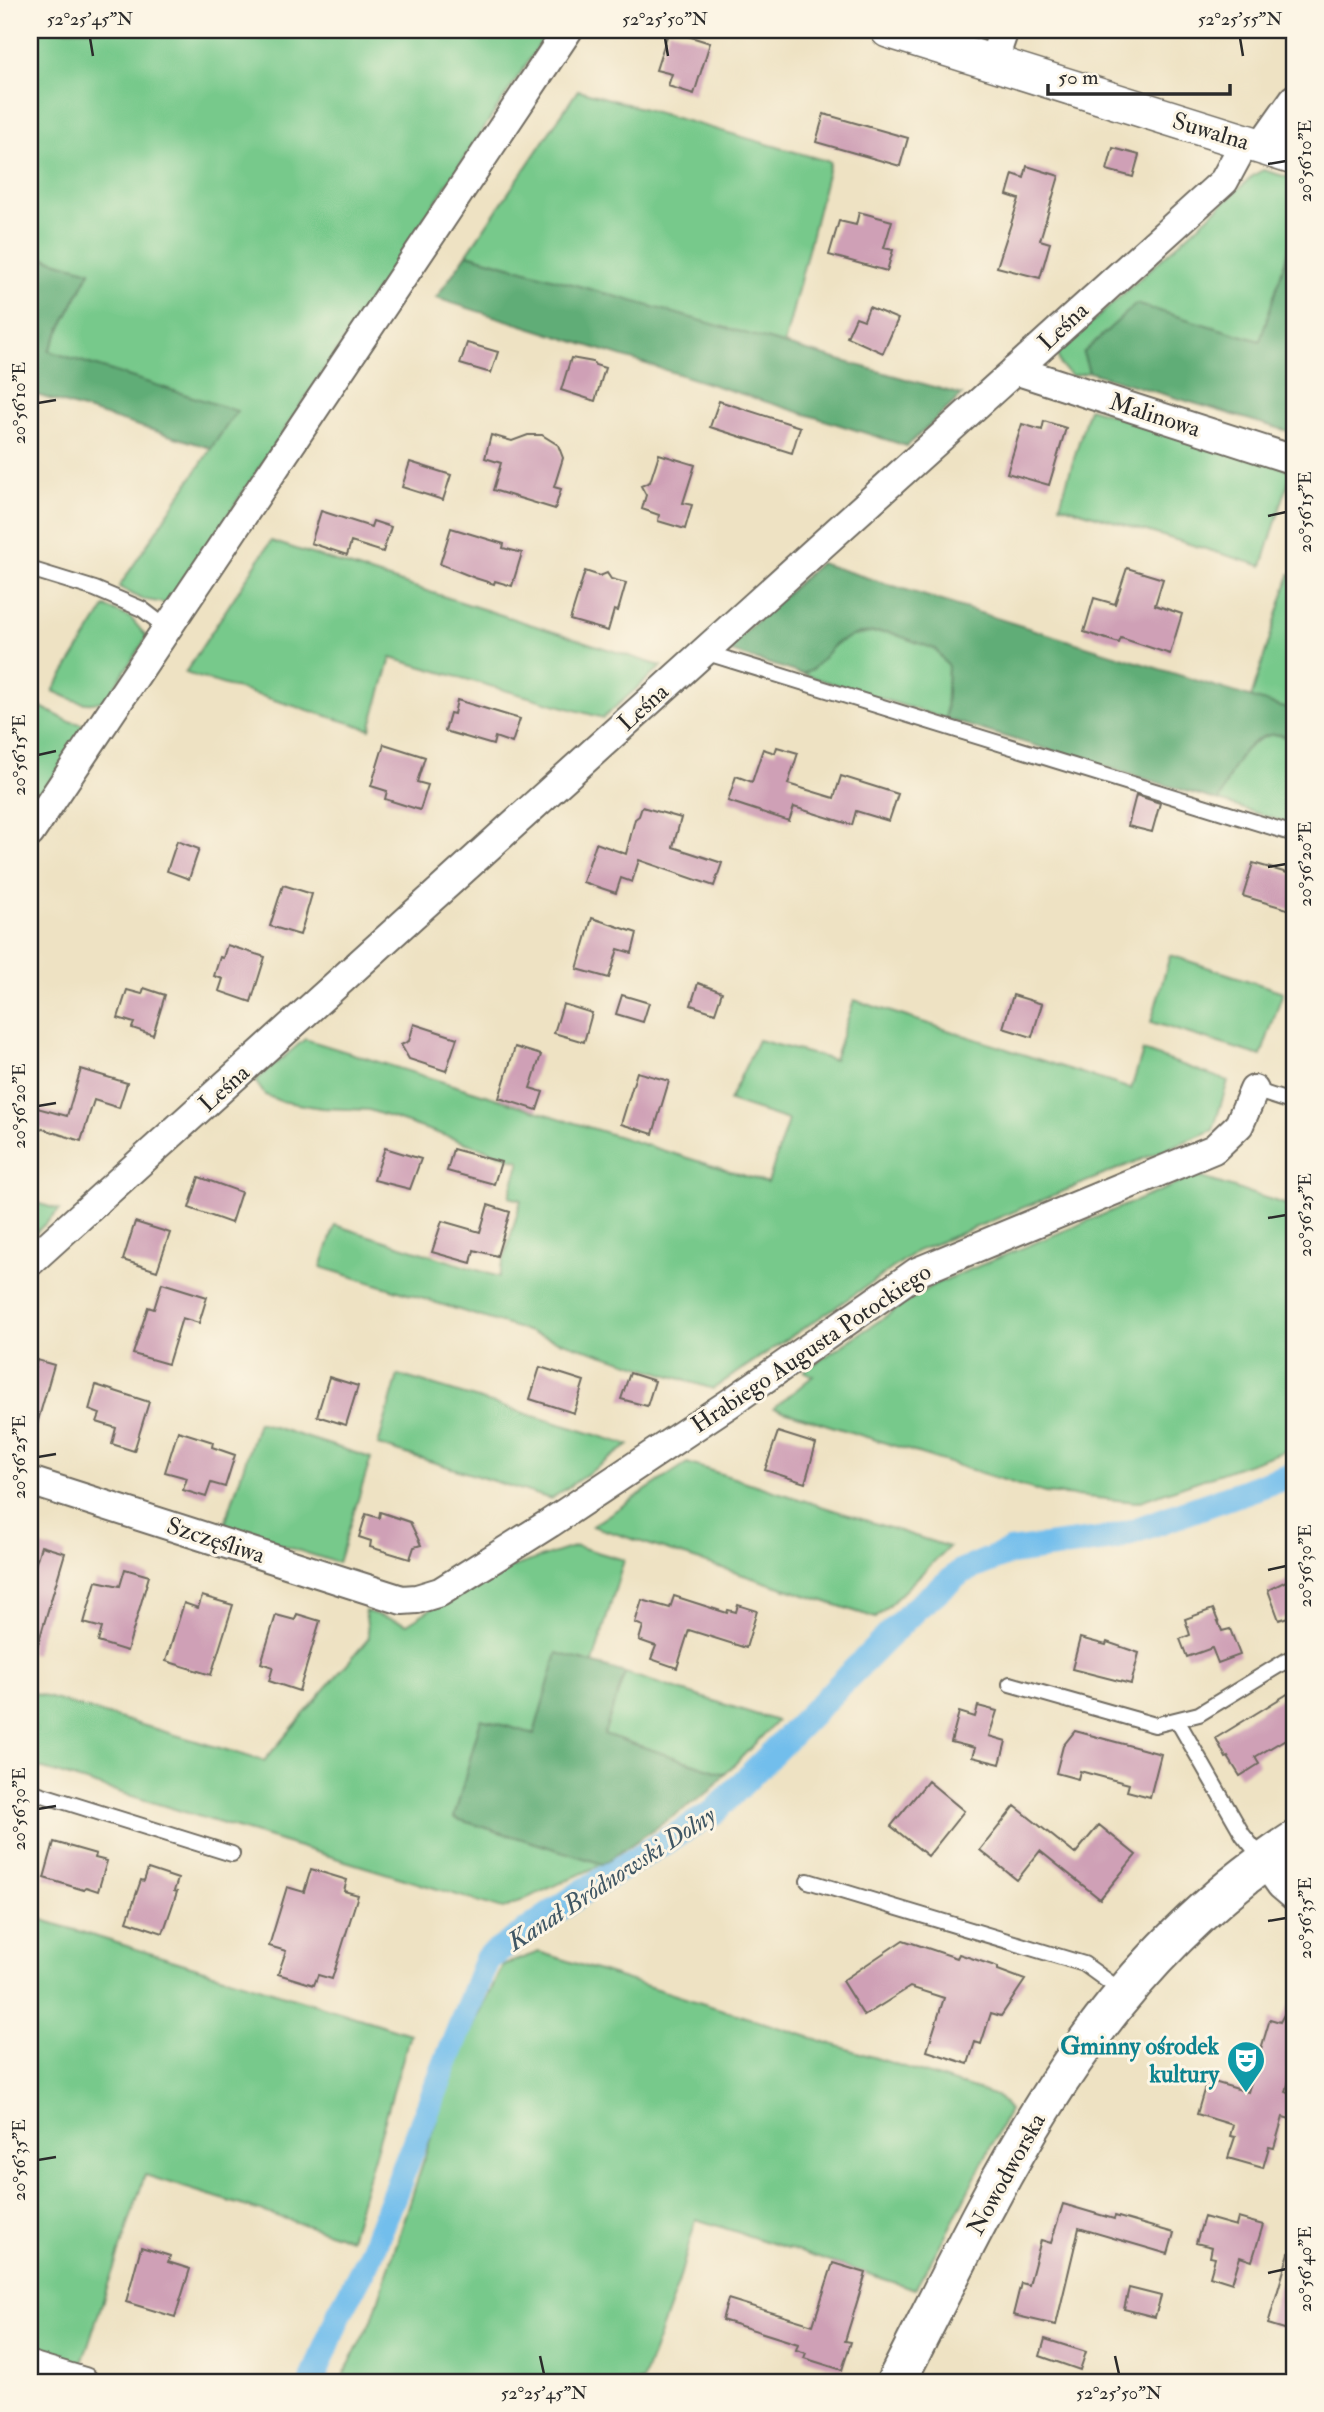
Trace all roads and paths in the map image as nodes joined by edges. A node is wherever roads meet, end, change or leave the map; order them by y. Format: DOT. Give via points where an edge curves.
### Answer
graph roads {
  1 [pos="568,30"];
  2 [pos="888,30"];
  3 [pos="999,46"];
  4 [pos="1294,99"];
  5 [pos="1253,145"];
  6 [pos="1294,157"];
  7 [pos="1015,370"];
  8 [pos="1294,460"];
  9 [pos="30,569"];
  10 [pos="167,628"];
  11 [pos="704,652"];
  12 [pos="30,833"];
  13 [pos="1294,834"];
  14 [pos="1254,1090"];
  15 [pos="1294,1102"];
  16 [pos="30,1262"];
  17 [pos="30,1481"];
  18 [pos="402,1600"];
  19 [pos="1294,1656"];
  20 [pos="1010,1684"];
  21 [pos="1177,1720"];
  22 [pos="30,1791"];
  23 [pos="1279,1851"];
  24 [pos="232,1854"];
  25 [pos="808,1881"];
  26 [pos="1294,1896"];
  27 [pos="1124,1993"];
  28 [pos="30,2366"];
  29 [pos="84,2382"];
  30 [pos="896,2382"];
  1 -- 10 [label="street"];
  2 -- 3 [label="street, Suwalna"];
  3 -- 5 [label="street, Suwalna"];
  4 -- 5 [label="street, Leśna"];
  5 -- 6 [label="street, Suwalna"];
  5 -- 7 [label="street, Leśna" via="1224,181"];
  7 -- 8 [label="street, Malinowa"];
  7 -- 11 [label="street, Leśna"];
  9 -- 10 [label="lane" via="142,609"];
  10 -- 12 [label="street"];
  11 -- 13 [label="lane"];
  11 -- 16 [label="street, Leśna"];
  14 -- 15 [label="lane"];
  14 -- 18 [label="street, Hrabiego Augusta Potockiego" via="1239,1125 1214,1149 917,1272 550,1523 440,1592"];
  17 -- 18 [label="street, Szczęśliwa"];
  19 -- 21 [label="lane" via="1199,1714"];
  20 -- 21 [label="lane" via="1155,1724"];
  21 -- 23 [label="lane" via="1243,1835"];
  22 -- 24 [label="lane"];
  23 -- 26 [label="street" via="1281,1885"];
  23 -- 27 [label="main road, Nowodworska" via="1207,1907"];
  25 -- 27 [label="lane" via="1084,1964"];
  27 -- 30 [label="main road, Nowodworska" via="1041,2108"];
  28 -- 29 [label="street"];
}
